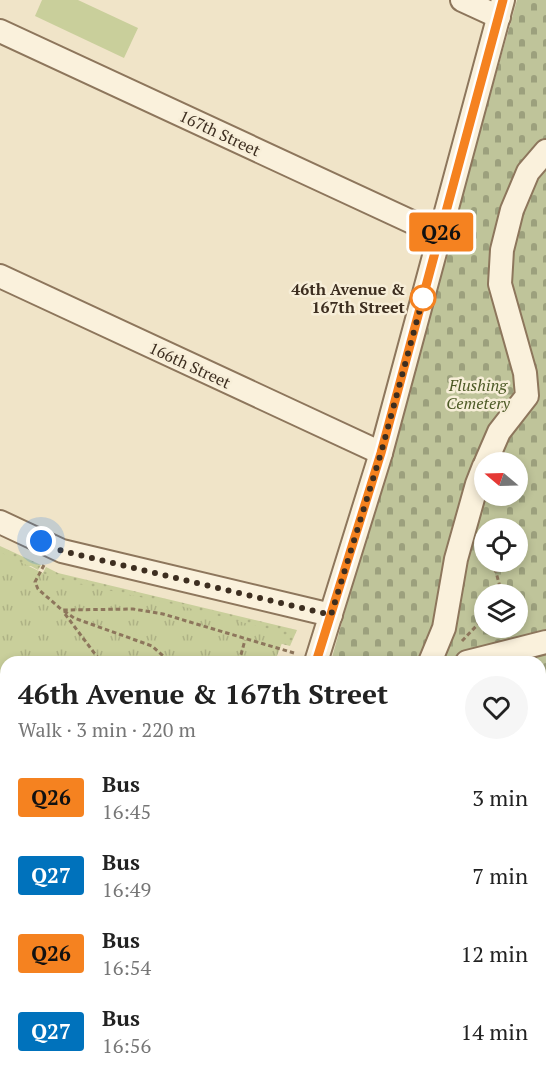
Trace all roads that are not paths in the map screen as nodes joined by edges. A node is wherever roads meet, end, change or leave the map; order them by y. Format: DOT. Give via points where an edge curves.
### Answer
graph roads {
  1 [pos="462,0"];
  2 [pos="501,8"];
  3 [pos="0,31"];
  4 [pos="546,150"];
  5 [pos="440,235"];
  6 [pos="0,276"];
  7 [pos="536,394"];
  8 [pos="490,452"];
  9 [pos="381,453"];
  10 [pos="474,495"];
  11 [pos="0,522"];
  12 [pos="331,615"];
  13 [pos="546,642"];
  14 [pos="461,654"];
  15 [pos="318,656"];
  16 [pos="432,656"];
  1 -- 2 [label="street"];
  2 -- 5 [label="street"];
  3 -- 5 [label="street, 167th Street"];
  4 -- 7 [label="street" via="528,172 512,210 502,249 500,284 525,373"];
  5 -- 9 [label="street"];
  6 -- 9 [label="street, 166th Street"];
  7 -- 8 [label="street" via="499,432"];
  9 -- 12 [label="street"];
  10 -- 16 [label="street" via="456,559 444,628"];
  11 -- 12 [label="street" via="62,551"];
  12 -- 15 [label="street"];
  13 -- 14 [label="street"];
}
